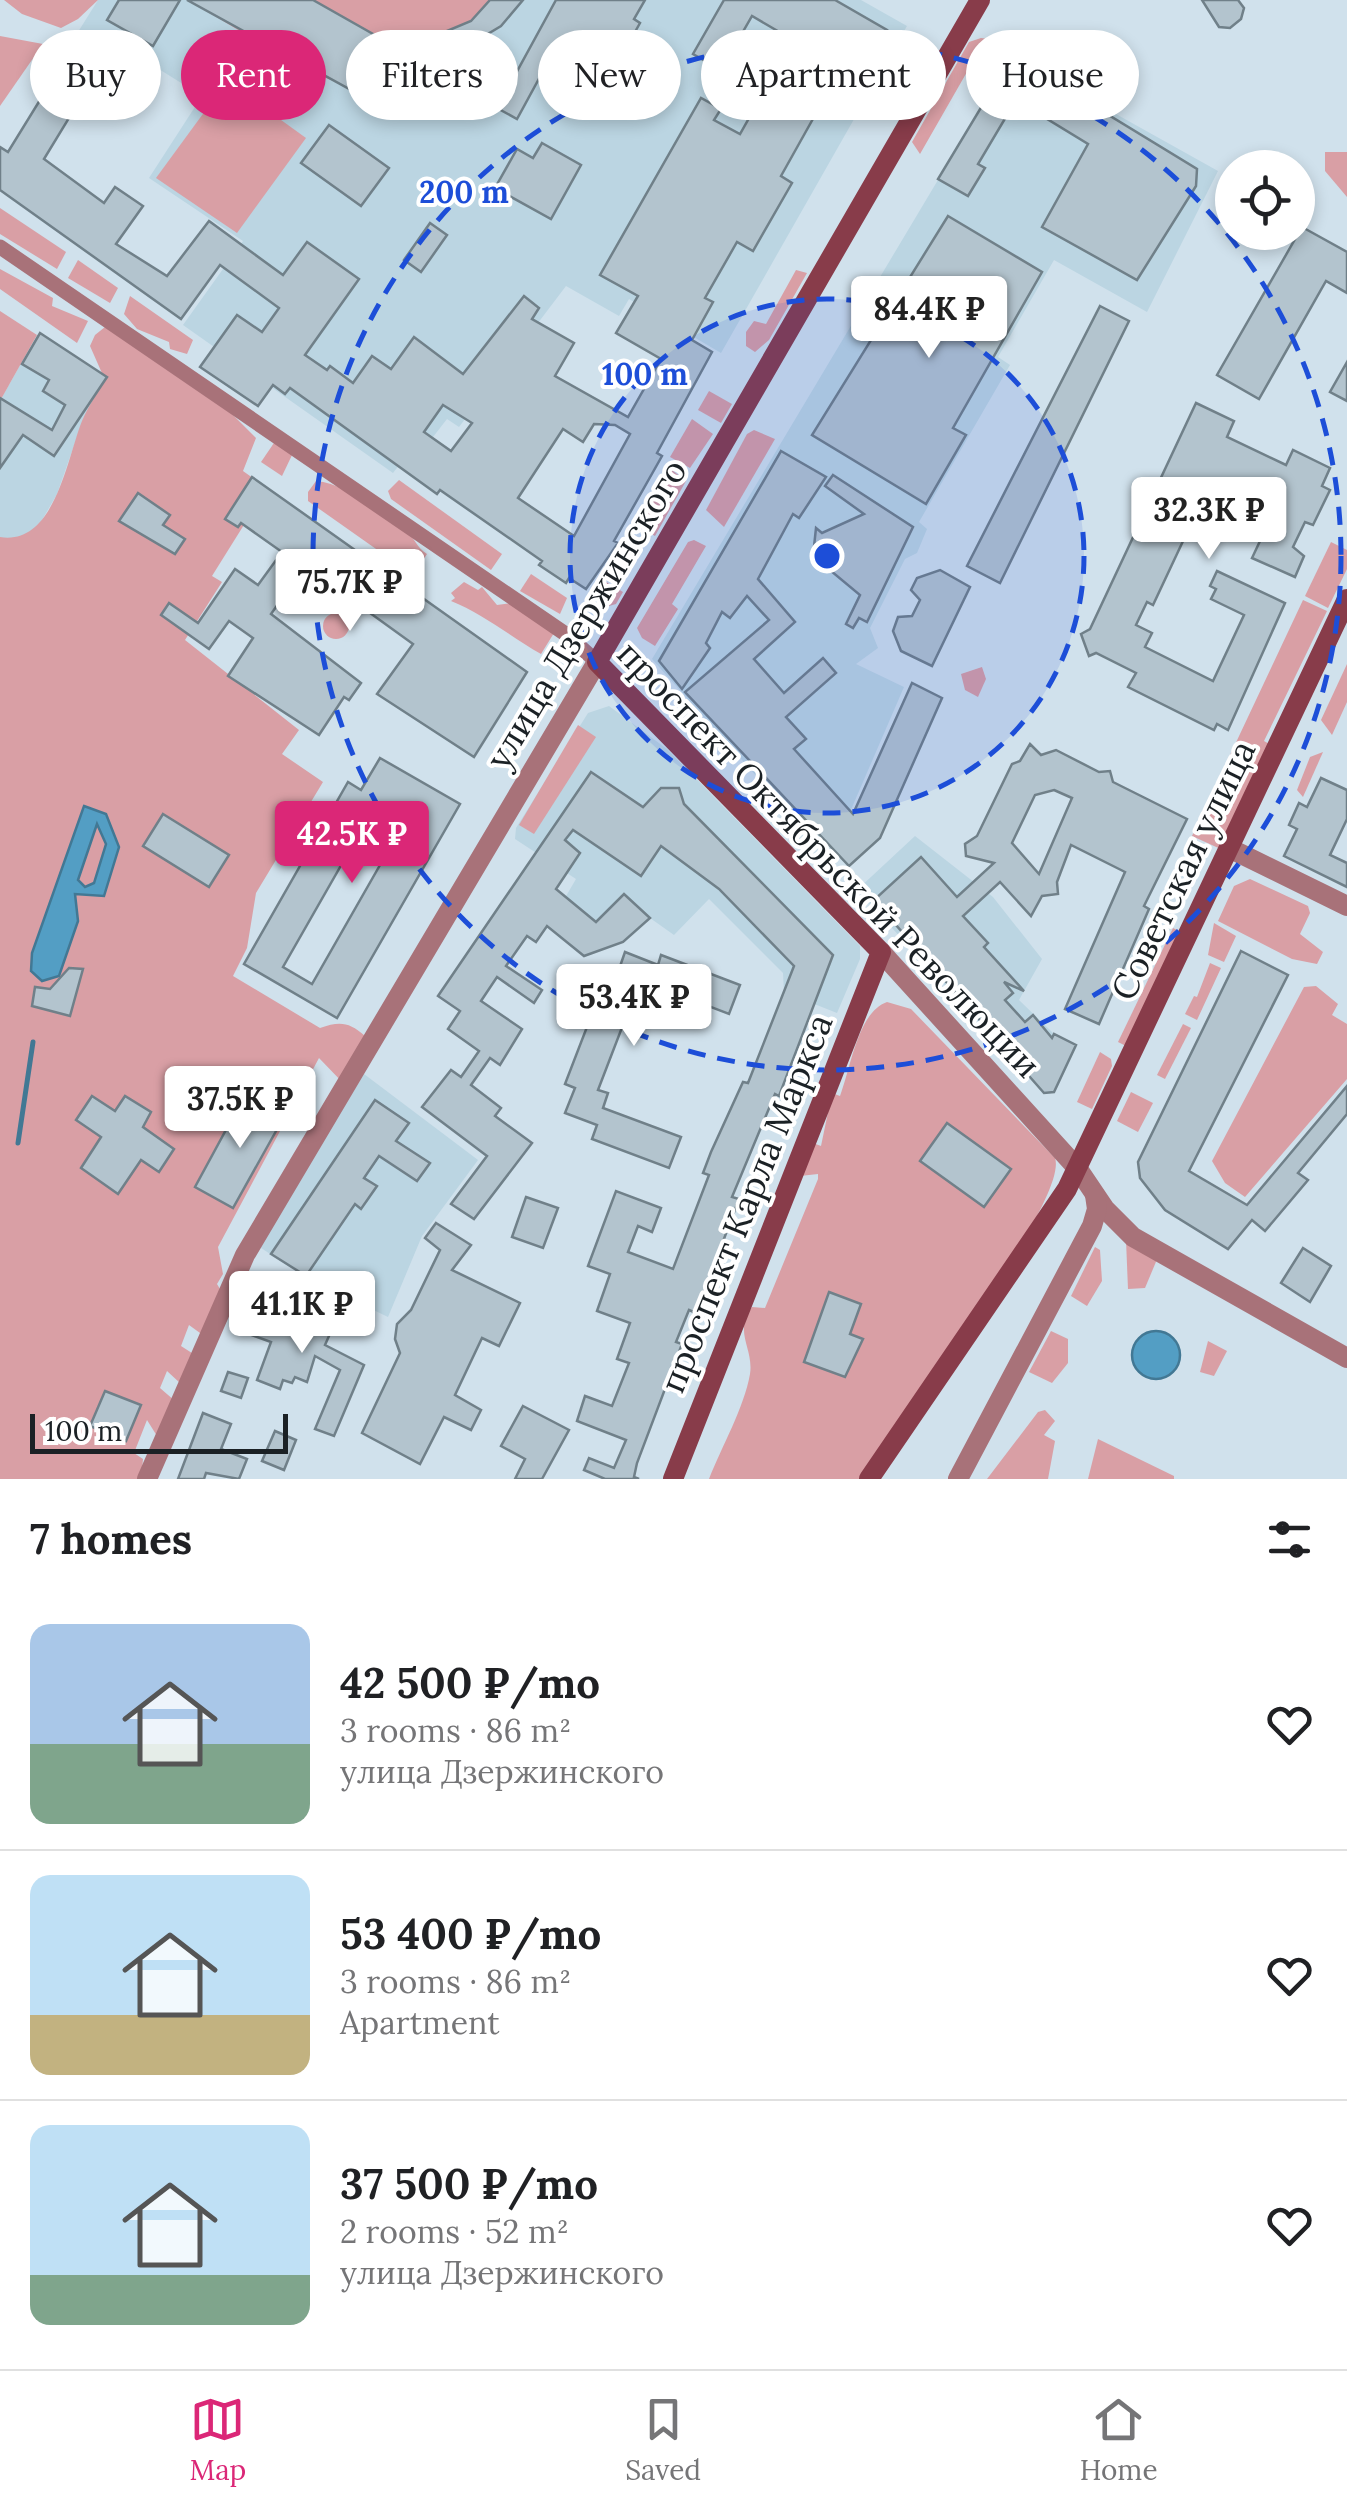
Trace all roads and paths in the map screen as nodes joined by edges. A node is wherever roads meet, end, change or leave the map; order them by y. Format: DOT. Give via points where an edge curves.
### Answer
graph roads {
  1 [pos="980,0"];
  2 [pos="0,248"];
  3 [pos="1347,599"];
  4 [pos="596,662"];
  5 [pos="1231,849"];
  6 [pos="1347,906"];
  7 [pos="881,952"];
  8 [pos="1078,1168"];
  9 [pos="1094,1193"];
  10 [pos="1347,1358"];
  11 [pos="146,1479"];
  12 [pos="674,1479"];
  13 [pos="869,1479"];
  14 [pos="958,1479"];
  1 -- 4 [label="main road, улица Дзержинского"];
  2 -- 4 [label="street, проспект Октябрьской Революции" via="567,635"];
  3 -- 5 [label="main road, Советская улица"];
  4 -- 7 [label="main road, проспект Октябрьской Революции"];
  4 -- 11 [label="street, улица Дзержинского" via="245,1255"];
  5 -- 6 [label="street"];
  5 -- 8 [label="main road, Советская улица"];
  7 -- 8 [label="street, проспект Октябрьской Революции"];
  7 -- 12 [label="main road, проспект Карла Маркса"];
  8 -- 9 [label="street, проспект Октябрьской Революции"];
  8 -- 13 [label="main road"];
  9 -- 10 [label="street, проспект Октябрьской Революции" via="1133,1237"];
  9 -- 14 [label="street" via="1092,1226"];
}
